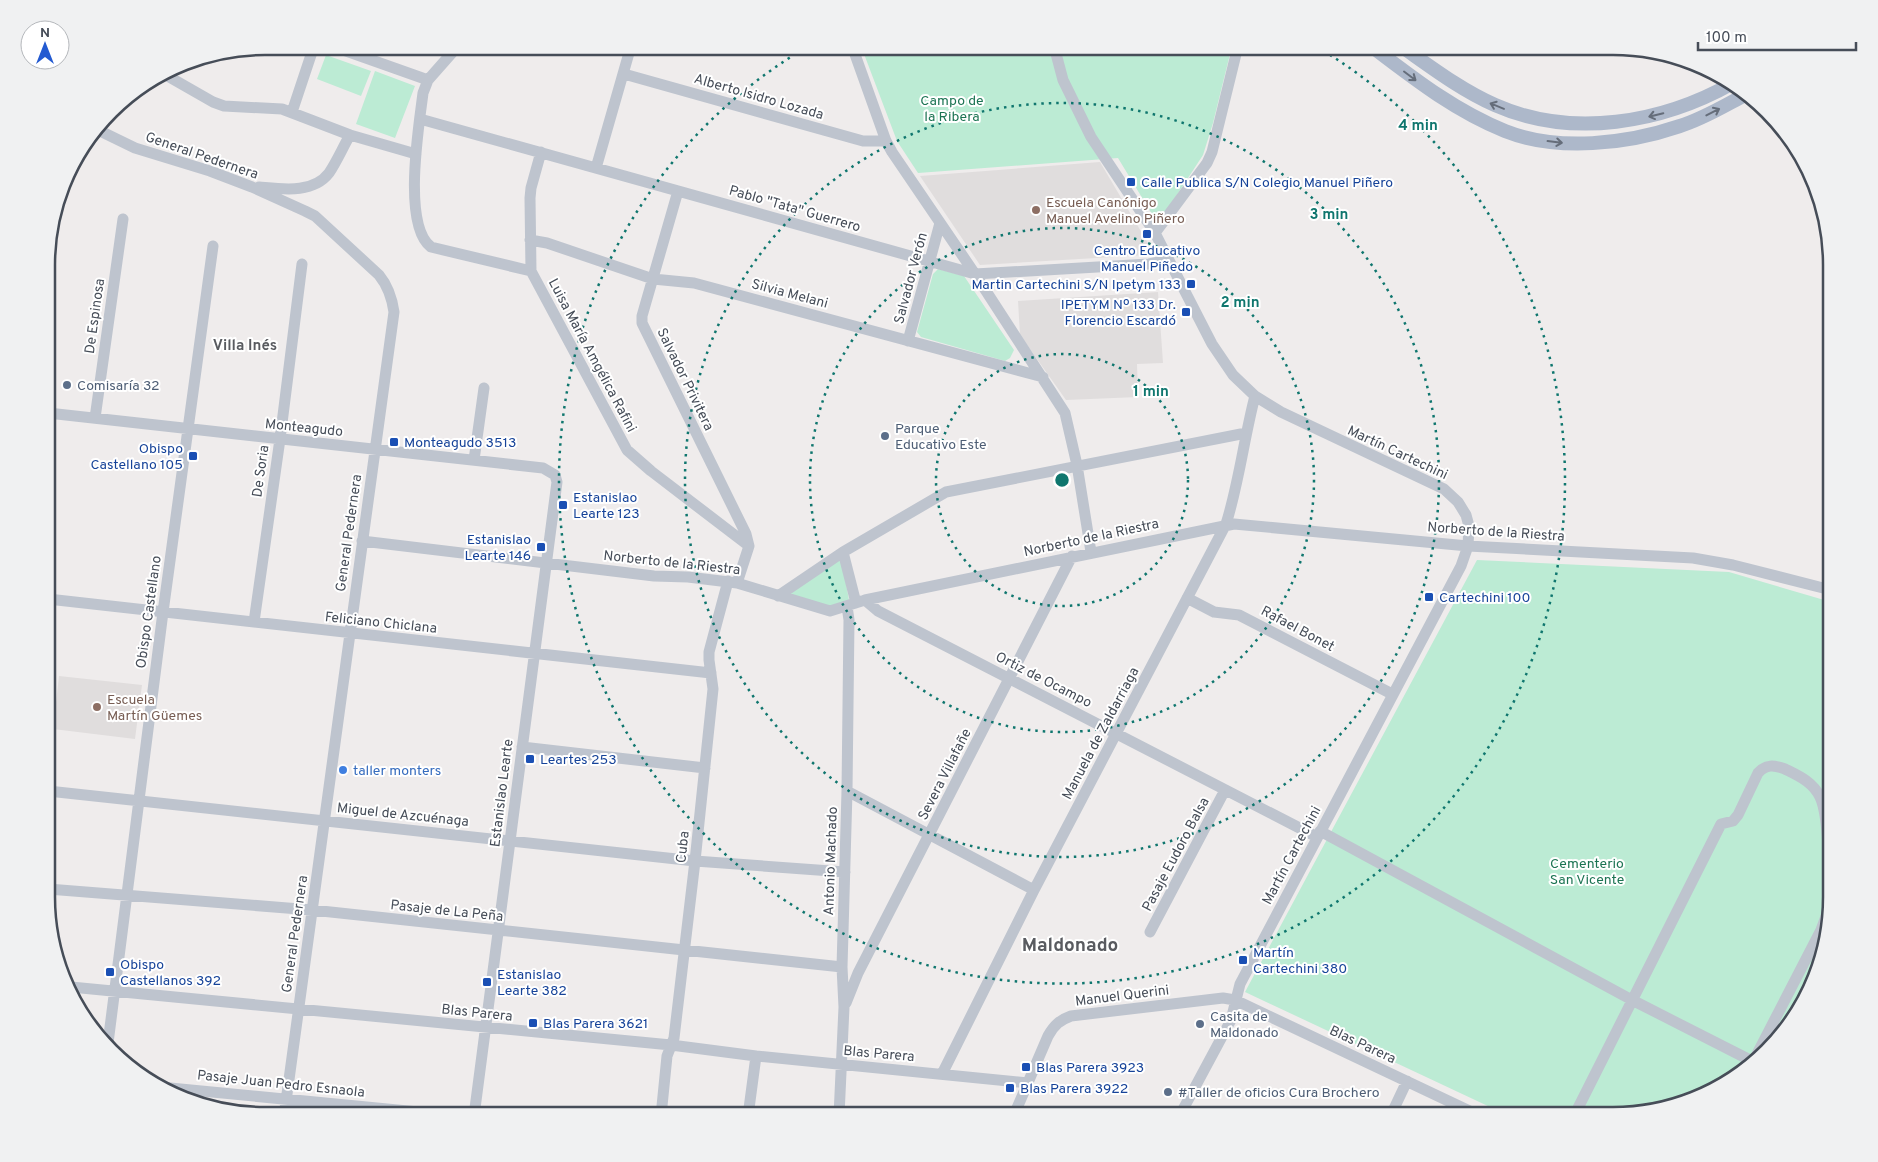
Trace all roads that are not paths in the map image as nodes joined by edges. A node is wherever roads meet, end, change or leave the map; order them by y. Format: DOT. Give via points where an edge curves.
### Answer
graph roads {
  1 [pos="311,55"];
  2 [pos="357,55"];
  3 [pos="450,55"];
  4 [pos="629,55"];
  5 [pos="855,55"];
  6 [pos="1056,55"];
  7 [pos="1236,55"];
  8 [pos="1383,55"];
  9 [pos="1414,55"];
  10 [pos="624,74"];
  11 [pos="171,78"];
  12 [pos="428,80"];
  13 [pos="1725,87"];
  14 [pos="1740,97"];
  15 [pos="292,112"];
  16 [pos="420,118"];
  17 [pos="102,132"];
  18 [pos="350,134"];
  19 [pos="886,141"];
  20 [pos="541,152"];
  21 [pos="416,154"];
  22 [pos="596,168"];
  23 [pos="252,187"];
  24 [pos="678,190"];
  25 [pos="123,219"];
  26 [pos="940,223"];
  27 [pos="1155,233"];
  28 [pos="530,240"];
  29 [pos="213,246"];
  30 [pos="1169,260"];
  31 [pos="930,262"];
  32 [pos="302,264"];
  33 [pos="530,270"];
  34 [pos="975,274"];
  35 [pos="654,279"];
  36 [pos="908,341"];
  37 [pos="1043,377"];
  38 [pos="484,388"];
  39 [pos="1256,396"];
  40 [pos="55,414"];
  41 [pos="95,418"];
  42 [pos="188,428"];
  43 [pos="1246,433"];
  44 [pos="280,439"];
  45 [pos="374,449"];
  46 [pos="474,460"];
  47 [pos="1077,465"];
  48 [pos="555,475"];
  49 [pos="1226,524"];
  50 [pos="362,541"];
  51 [pos="748,546"];
  52 [pos="1468,546"];
  53 [pos="843,552"];
  54 [pos="1092,552"];
  55 [pos="1072,556"];
  56 [pos="547,563"];
  57 [pos="732,582"];
  58 [pos="1823,588"];
  59 [pos="778,596"];
  60 [pos="1187,598"];
  61 [pos="55,600"];
  62 [pos="856,603"];
  63 [pos="163,612"];
  64 [pos="254,622"];
  65 [pos="350,633"];
  66 [pos="535,654"];
  67 [pos="712,673"];
  68 [pos="1011,678"];
  69 [pos="1392,694"];
  70 [pos="1117,734"];
  71 [pos="522,747"];
  72 [pos="705,768"];
  73 [pos="1225,790"];
  74 [pos="847,791"];
  75 [pos="55,792"];
  76 [pos="138,801"];
  77 [pos="1823,807"];
  78 [pos="324,821"];
  79 [pos="1318,834"];
  80 [pos="929,835"];
  81 [pos="510,841"];
  82 [pos="696,861"];
  83 [pos="845,872"];
  84 [pos="55,889"];
  85 [pos="1034,890"];
  86 [pos="128,896"];
  87 [pos="312,910"];
  88 [pos="499,930"];
  89 [pos="1150,932"];
  90 [pos="1820,932"];
  91 [pos="684,950"];
  92 [pos="842,967"];
  93 [pos="76,987"];
  94 [pos="114,991"];
  95 [pos="1235,1000"];
  96 [pos="1632,1000"];
  97 [pos="844,1007"];
  98 [pos="298,1009"];
  99 [pos="486,1028"];
  100 [pos="109,1037"];
  101 [pos="1762,1044"];
  102 [pos="671,1045"];
  103 [pos="756,1056"];
  104 [pos="1747,1059"];
  105 [pos="841,1064"];
  106 [pos="942,1074"];
  107 [pos="1407,1081"];
  108 [pos="1028,1083"];
  109 [pos="181,1089"];
  110 [pos="287,1099"];
  111 [pos="286,1107"];
  112 [pos="368,1107"];
  113 [pos="475,1107"];
  114 [pos="662,1107"];
  115 [pos="749,1107"];
  116 [pos="839,1107"];
  117 [pos="1018,1107"];
  118 [pos="1185,1107"];
  119 [pos="1394,1107"];
  120 [pos="1461,1107"];
  121 [pos="1578,1107"];
  1 -- 15 [label="street"];
  2 -- 12 [label="street"];
  3 -- 12 [label="street"];
  4 -- 10 [label="street"];
  5 -- 19 [label="street"];
  6 -- 27 [label="street, Martín Cartechini" via="1063,80 1091,137"];
  7 -- 27 [label="street" via="1212,152"];
  8 -- 14 [label="main road, one-way" via="1429,90 1482,121 1507,132 1557,143 1602,142 1663,131 1703,117"];
  13 -- 9 [label="main road, one-way" via="1690,104 1655,115 1603,123 1546,121 1496,106 1472,94"];
  10 -- 19 [label="street, Alberto Isidro Lozada" via="863,141"];
  10 -- 22 [label="street"];
  11 -- 15 [label="street" via="224,106"];
  12 -- 16 [label="street"];
  15 -- 18 [label="street"];
  16 -- 20 [label="street, Pablo \"Tata\" Guerrero"];
  16 -- 21 [label="street"];
  17 -- 23 [label="street, General Pedernera" via="135,148"];
  18 -- 21 [label="street"];
  18 -- 23 [label="street" via="328,173 319,182 290,189"];
  19 -- 26 [label="street"];
  20 -- 22 [label="street, Pablo \"Tata\" Guerrero"];
  20 -- 28 [label="street, Luisa María Amgélica Rafini" via="530,188"];
  21 -- 33 [label="street" via="415,204 424,242 431,247"];
  22 -- 24 [label="street, Pablo \"Tata\" Guerrero"];
  23 -- 45 [label="street, General Pedernera" via="315,216 386,283 394,312"];
  24 -- 31 [label="street, Pablo \"Tata\" Guerrero"];
  24 -- 35 [label="street, Salvador Privitera"];
  25 -- 41 [label="street, De Espinosa"];
  26 -- 31 [label="street, Salvador Verón"];
  26 -- 34 [label="street"];
  27 -- 30 [label="street, Martín Cartechini"];
  28 -- 33 [label="street, Luisa María Amgélica Rafini"];
  28 -- 35 [label="street, Silvia Melani"];
  29 -- 42 [label="street, Obispo Castellano"];
  30 -- 34 [label="street, Pablo \"Tata\" Guerrero" via="1149,264"];
  30 -- 39 [label="street, Martín Cartechini" via="1221,359"];
  31 -- 34 [label="street, Pablo \"Tata\" Guerrero"];
  31 -- 36 [label="street, Salvador Verón"];
  32 -- 44 [label="street, De Soria"];
  33 -- 51 [label="street, Luisa María Amgélica Rafini" via="627,450"];
  34 -- 37 [label="street"];
  35 -- 36 [label="street, Silvia Melani" via="694,283"];
  35 -- 51 [label="street, Salvador Privitera" via="642,323 746,534"];
  36 -- 37 [label="street, Silvia Melani"];
  37 -- 47 [label="street" via="1065,413"];
  38 -- 46 [label="street"];
  39 -- 43 [label="street, Manuela de Zaldarriaga"];
  39 -- 52 [label="street, Martín Cartechini" via="1290,417 1444,489 1466,515"];
  40 -- 41 [label="street, Monteagudo"];
  41 -- 42 [label="street, Monteagudo"];
  42 -- 44 [label="street, Monteagudo"];
  42 -- 63 [label="street, Obispo Castellano"];
  43 -- 47 [label="street"];
  43 -- 49 [label="street, Manuela de Zaldarriaga"];
  44 -- 45 [label="street, Monteagudo"];
  44 -- 64 [label="street, De Soria"];
  45 -- 46 [label="street, Monteagudo"];
  45 -- 50 [label="street, General Pedernera"];
  46 -- 48 [label="street, Monteagudo" via="543,468"];
  47 -- 53 [label="street" via="946,492"];
  47 -- 54 [label="street"];
  48 -- 56 [label="street, Estanislao Learte" via="557,482"];
  49 -- 52 [label="street, Norberto de la Riestra"];
  49 -- 54 [label="street, Norberto de la Riestra"];
  49 -- 60 [label="street, Manuela de Zaldarriaga"];
  50 -- 56 [label="street, Norberto de la Riestra"];
  50 -- 65 [label="street, General Pedernera"];
  51 -- 57 [label="street, Cuba"];
  52 -- 58 [label="street, Norberto de la Riestra" via="1693,558"];
  52 -- 69 [label="street, Martín Cartechini" via="1457,576"];
  53 -- 59 [label="street"];
  53 -- 62 [label="street, Antonio Machado"];
  54 -- 55 [label="street, Norberto de la Riestra"];
  55 -- 62 [label="street, Norberto de la Riestra"];
  55 -- 68 [label="street, Severa Villafañe"];
  56 -- 57 [label="street, Norberto de la Riestra"];
  56 -- 66 [label="street, Estanislao Learte"];
  57 -- 59 [label="street, Norberto de la Riestra"];
  57 -- 67 [label="street, Cuba" via="709,652"];
  59 -- 62 [label="street, Norberto de la Riestra" via="830,611"];
  60 -- 69 [label="street, Rafael Bonet" via="1214,612 1239,615"];
  60 -- 70 [label="street, Manuela de Zaldarriaga"];
  61 -- 63 [label="street, Feliciano Chiclana"];
  62 -- 68 [label="street, Ortiz de Ocampo"];
  62 -- 74 [label="street, Antonio Machado" via="848,620"];
  63 -- 64 [label="street, Feliciano Chiclana"];
  63 -- 76 [label="street, Obispo Castellano"];
  64 -- 65 [label="street, Feliciano Chiclana"];
  65 -- 66 [label="street, Feliciano Chiclana"];
  65 -- 78 [label="street, General Pedernera"];
  66 -- 67 [label="street, Feliciano Chiclana"];
  66 -- 71 [label="street, Estanislao Learte"];
  67 -- 72 [label="street, Cuba"];
  68 -- 70 [label="street, Ortiz de Ocampo"];
  68 -- 80 [label="street, Severa Villafañe"];
  69 -- 79 [label="street, Martín Cartechini"];
  70 -- 73 [label="street, Ortiz de Ocampo"];
  70 -- 85 [label="street, Manuela de Zaldarriaga"];
  71 -- 72 [label="street"];
  71 -- 81 [label="street, Estanislao Learte"];
  72 -- 82 [label="street, Cuba"];
  73 -- 79 [label="street, Ortiz de Ocampo"];
  73 -- 89 [label="street, Pasaje Eudoro Balsa"];
  74 -- 80 [label="street"];
  74 -- 83 [label="street, Antonio Machado"];
  75 -- 76 [label="street, Miguel de Azcuénaga"];
  76 -- 78 [label="street, Miguel de Azcuénaga"];
  76 -- 86 [label="street, Obispo Castellano"];
  77 -- 96 [label="street" via="1817,792 1802,776 1775,765 1767,766 1758,773 1738,815 1721,824"];
  78 -- 81 [label="street, Miguel de Azcuénaga"];
  78 -- 87 [label="street, General Pedernera"];
  79 -- 95 [label="street, Martín Cartechini" via="1240,984"];
  79 -- 96 [label="street, Ortiz de Ocampo"];
  80 -- 85 [label="street"];
  80 -- 97 [label="street, Severa Villafañe" via="858,973"];
  81 -- 82 [label="street, Miguel de Azcuénaga"];
  81 -- 88 [label="street, Estanislao Learte"];
  82 -- 83 [label="street, Miguel de Azcuénaga"];
  82 -- 91 [label="street, Cuba"];
  83 -- 92 [label="street, Antonio Machado"];
  84 -- 86 [label="street, Pasaje de La Peña"];
  85 -- 106 [label="street, Manuela de Zaldarriaga"];
  86 -- 87 [label="street, Pasaje de La Peña"];
  86 -- 94 [label="street, Obispo Castellano"];
  87 -- 88 [label="street, Pasaje de La Peña"];
  87 -- 98 [label="street, General Pedernera"];
  88 -- 91 [label="street, Pasaje de La Peña"];
  88 -- 99 [label="street, Estanislao Learte"];
  90 -- 101 [label="street"];
  91 -- 92 [label="street, Pasaje de La Peña"];
  91 -- 102 [label="street, Cuba"];
  92 -- 97 [label="street, Antonio Machado"];
  93 -- 94 [label="street, Blas Parera"];
  94 -- 98 [label="street, Blas Parera"];
  94 -- 100 [label="street, Obispo Castellano"];
  95 -- 107 [label="street, Blas Parera"];
  95 -- 108 [label="street, Manuel Querini" via="1223,998 1060,1020 1052,1028"];
  95 -- 118 [label="street, Martín Cartechini" via="1230,1020"];
  96 -- 104 [label="street, Ortiz de Ocampo"];
  96 -- 121 [label="street"];
  97 -- 105 [label="street, Antonio Machado"];
  98 -- 99 [label="street, Blas Parera"];
  98 -- 110 [label="street, General Pedernera"];
  99 -- 102 [label="street, Blas Parera"];
  99 -- 113 [label="street, Estanislao Learte"];
  102 -- 103 [label="street, Blas Parera"];
  102 -- 114 [label="street, Cuba"];
  103 -- 105 [label="street, Blas Parera"];
  103 -- 115 [label="street"];
  105 -- 106 [label="street, Blas Parera"];
  105 -- 116 [label="street, Antonio Machado"];
  106 -- 108 [label="street, Blas Parera"];
  107 -- 119 [label="street"];
  107 -- 120 [label="street, Blas Parera"];
  108 -- 117 [label="street, Manuel Querini"];
  109 -- 110 [label="street, Pasaje Juan Pedro Esnaola"];
  110 -- 111 [label="street, General Pedernera"];
  110 -- 112 [label="street, Pasaje Juan Pedro Esnaola"];
}
